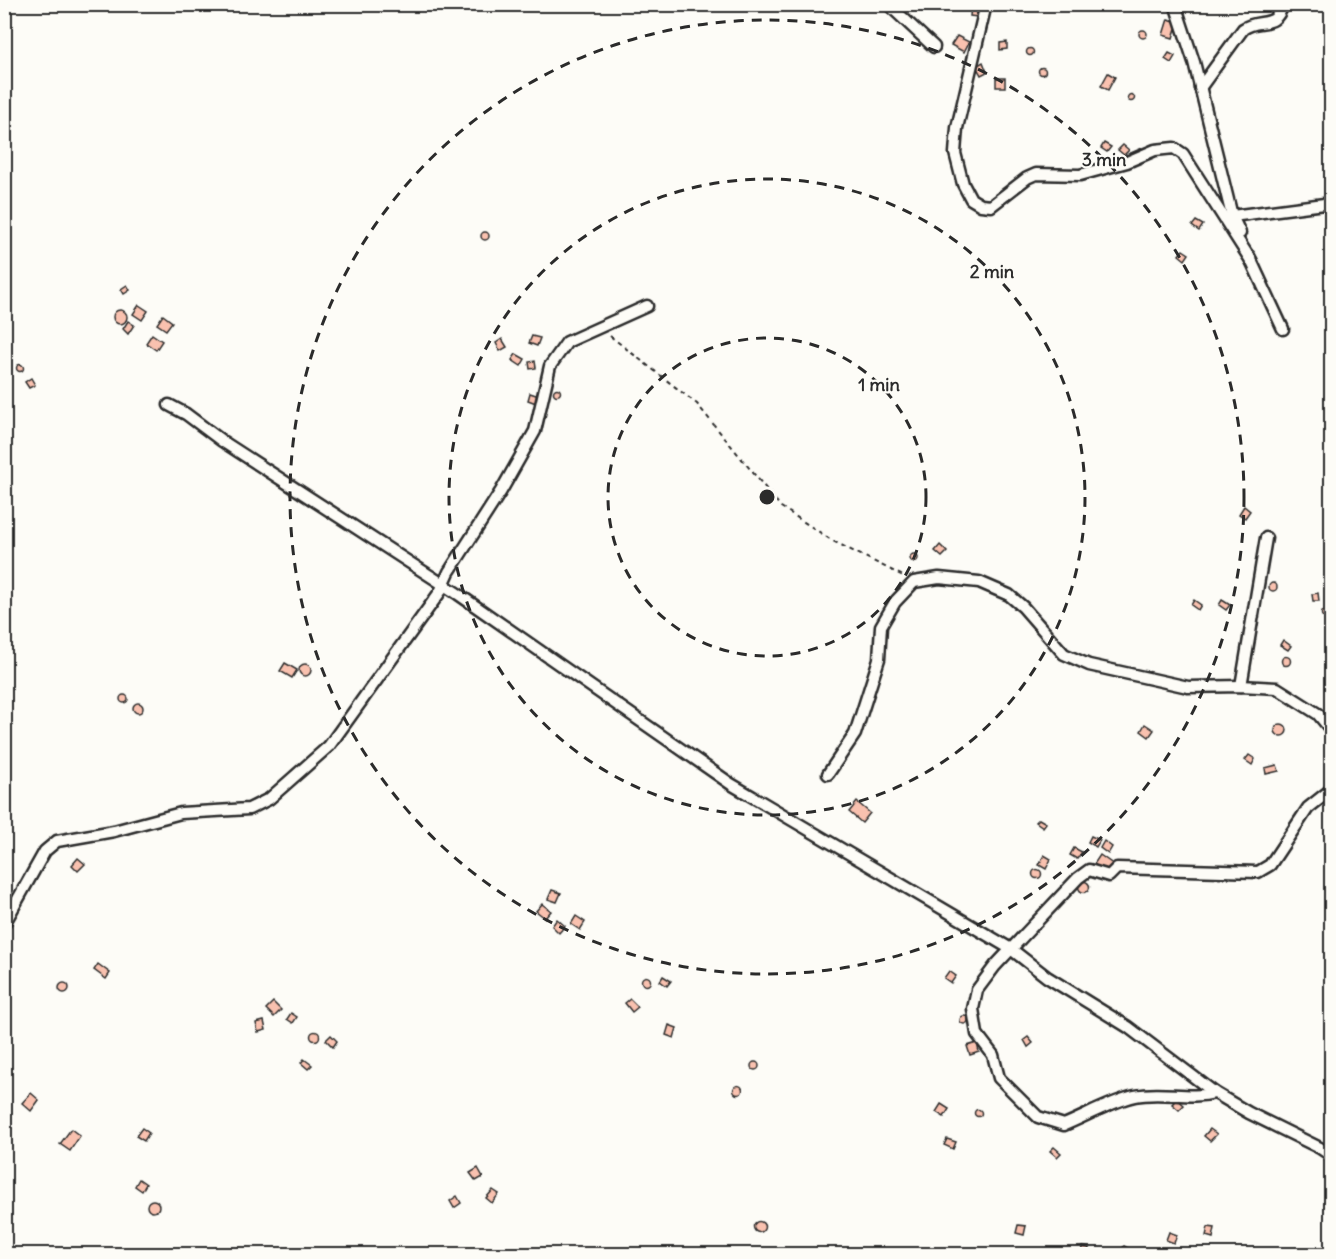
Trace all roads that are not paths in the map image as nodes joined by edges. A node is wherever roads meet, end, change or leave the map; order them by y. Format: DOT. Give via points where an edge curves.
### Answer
graph roads {
  1 [pos="888,4"];
  2 [pos="986,4"];
  3 [pos="1175,4"];
  4 [pos="1283,4"];
  5 [pos="934,47"];
  6 [pos="1200,88"];
  7 [pos="1332,203"];
  8 [pos="1232,216"];
  9 [pos="1252,262"];
  10 [pos="647,306"];
  11 [pos="1283,329"];
  12 [pos="169,405"];
  13 [pos="1266,538"];
  14 [pos="443,584"];
  15 [pos="1241,686"];
  16 [pos="1332,730"];
  17 [pos="828,774"];
  18 [pos="1332,789"];
  19 [pos="4,924"];
  20 [pos="1011,949"];
  21 [pos="1215,1093"];
  22 [pos="1332,1156"];
  1 -- 5 [label="street"];
  2 -- 9 [label="street" via="957,128 955,153 971,199 991,206 1036,174 1080,175 1155,150 1174,148 1183,154"];
  3 -- 6 [label="street"];
  4 -- 6 [label="street" via="1272,21 1243,29"];
  6 -- 8 [label="street"];
  7 -- 8 [label="street"];
  8 -- 9 [label="street"];
  9 -- 11 [label="street"];
  10 -- 14 [label="street" via="567,342 550,366 535,431"];
  12 -- 14 [label="street"];
  13 -- 15 [label="street"];
  14 -- 19 [label="street" via="329,746 269,799 249,809 181,813 57,841 45,851"];
  14 -- 20 [label="street" via="731,784"];
  15 -- 16 [label="street" via="1276,688 1318,714"];
  15 -- 17 [label="street" via="1188,687 1089,665 1064,654 1009,595 979,582 939,578 914,582 880,626 879,659 855,734"];
  18 -- 20 [label="street" via="1308,808 1270,865 1258,872 1117,868 1109,876 1089,870"];
  20 -- 21 [label="street" via="1047,977 1128,1027"];
  20 -- 21 [label="street" via="977,990 973,1010 977,1034 993,1055 999,1078 1038,1117 1064,1125 1134,1096 1201,1097"];
  21 -- 22 [label="street"];
}
